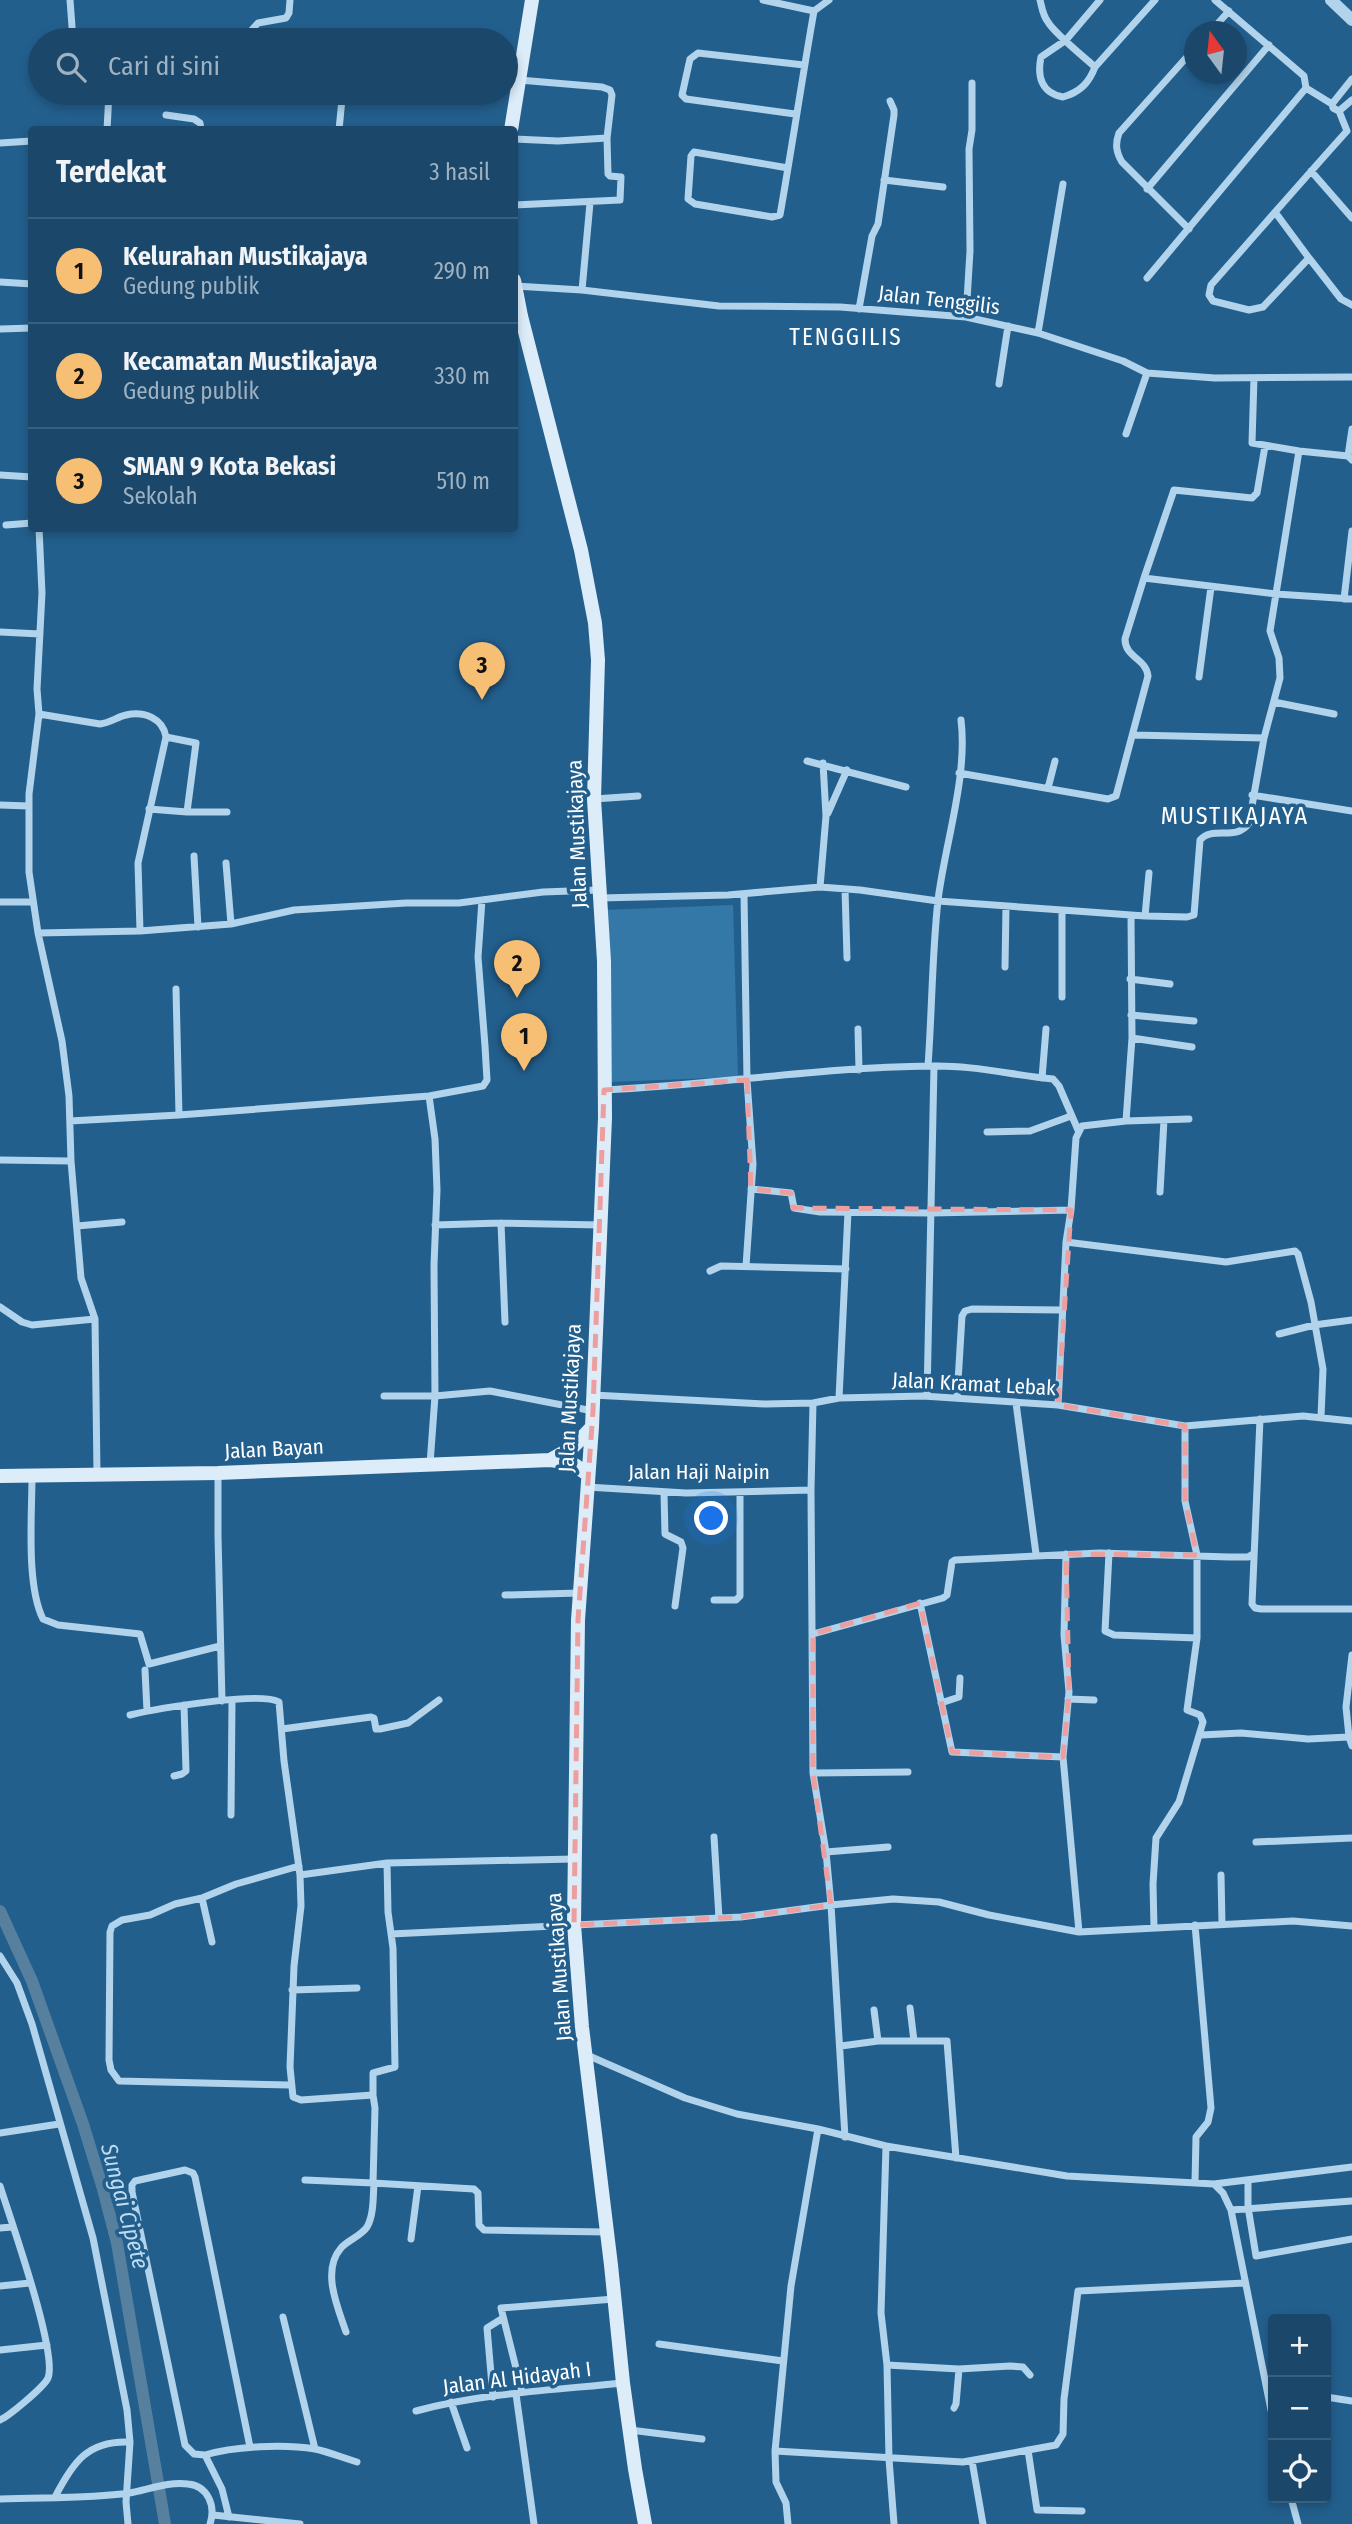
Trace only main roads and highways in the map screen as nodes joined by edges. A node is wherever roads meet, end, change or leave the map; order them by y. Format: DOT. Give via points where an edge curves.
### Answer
graph roads {
  1 [pos="532,0"];
  2 [pos="518,86"];
  3 [pos="515,105"];
  4 [pos="512,126"];
  5 [pos="518,298"];
  6 [pos="592,1427"];
  7 [pos="550,1460"];
  8 [pos="0,1476"];
  9 [pos="587,1481"];
  10 [pos="645,2524"];
  1 -- 2 [label="main road"];
  3 -- 4 [label="main road"];
  5 -- 6 [label="main road, Jalan Mustikajaya" via="581,551 598,660 594,800 604,961 604,1090"];
  6 -- 7 [label="main road" via="573,1447"];
  6 -- 9 [label="main road, Jalan Mustikajaya"];
  7 -- 8 [label="main road, Jalan Bayan"];
  7 -- 9 [label="main road, Jalan Bayan" via="572,1463"];
  9 -- 10 [label="main road, Jalan Mustikajaya" via="580,1593 574,1925 623,2383"];
}
